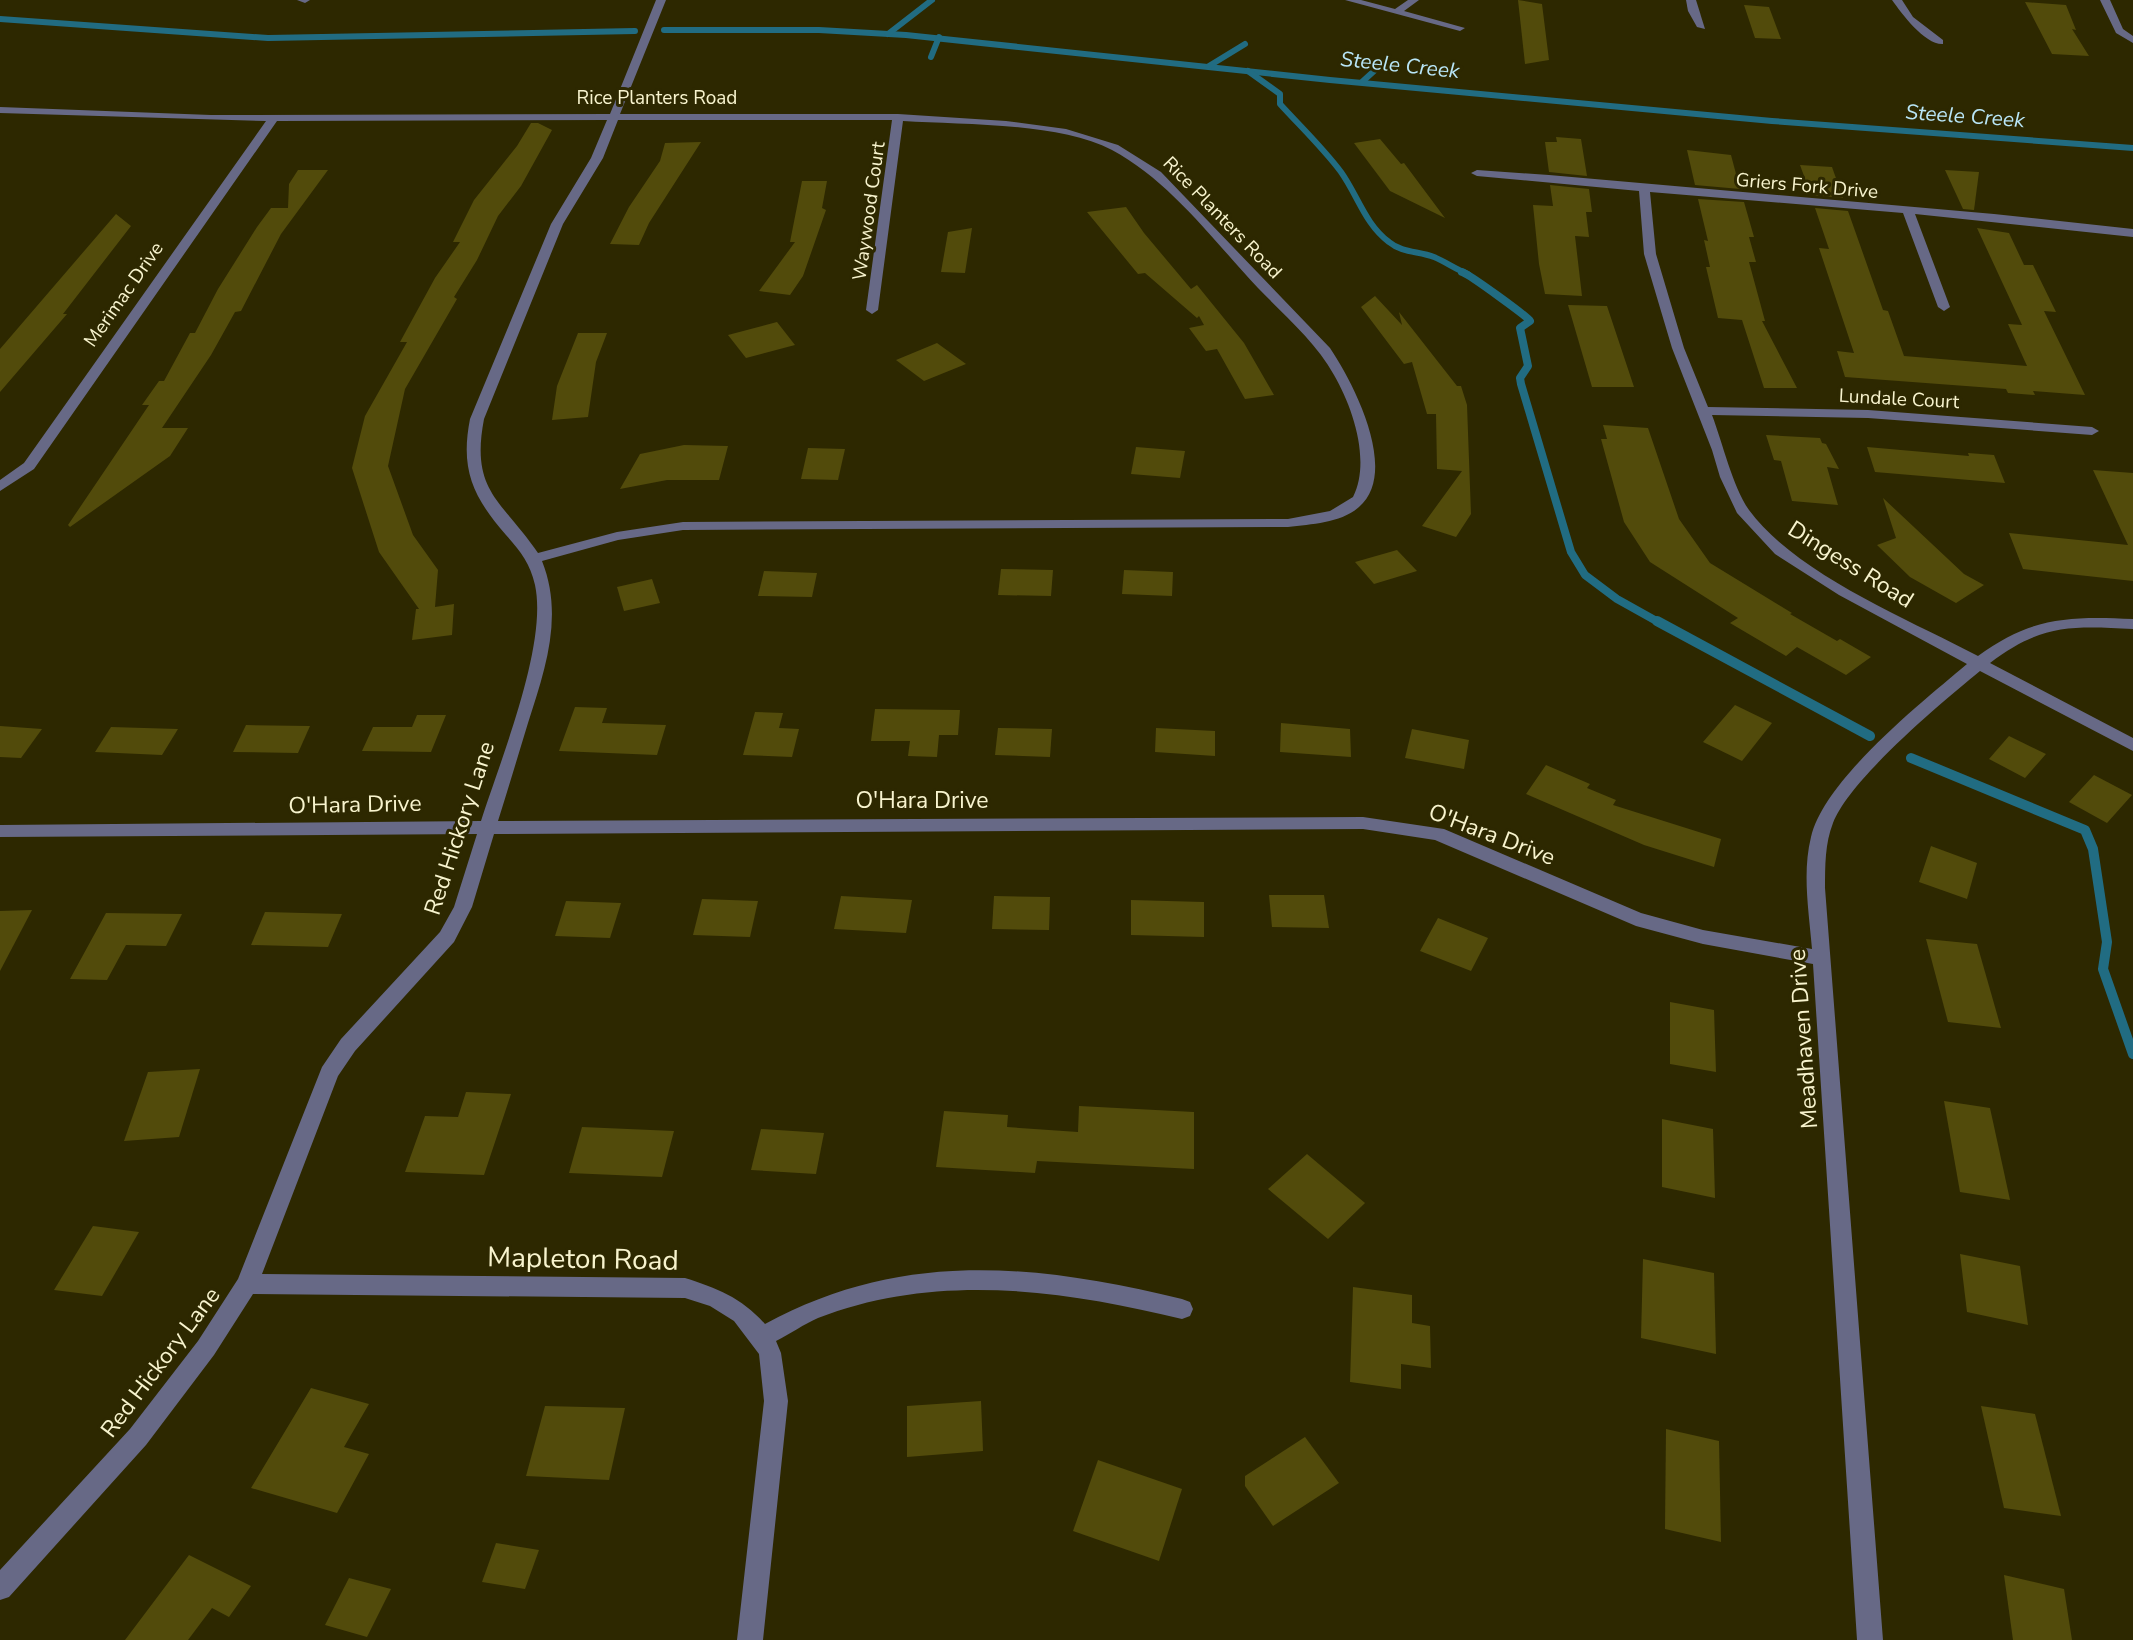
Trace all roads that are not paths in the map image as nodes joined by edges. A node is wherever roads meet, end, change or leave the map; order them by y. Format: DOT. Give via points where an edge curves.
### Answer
graph roads {
  1 [pos="661,0"];
  2 [pos="1350,0"];
  3 [pos="1414,0"];
  4 [pos="1691,0"];
  5 [pos="1897,0"];
  6 [pos="2105,0"];
  7 [pos="1396,12"];
  8 [pos="1702,27"];
  9 [pos="1460,28"];
  10 [pos="2133,40"];
  11 [pos="1939,42"];
  12 [pos="0,110"];
  13 [pos="616,116"];
  14 [pos="898,117"];
  15 [pos="274,118"];
  16 [pos="1477,173"];
  17 [pos="1644,187"];
  18 [pos="1908,211"];
  19 [pos="2133,233"];
  20 [pos="1944,307"];
  21 [pos="873,310"];
  22 [pos="1704,411"];
  23 [pos="2092,431"];
  24 [pos="0,487"];
  25 [pos="533,559"];
  26 [pos="2133,624"];
  27 [pos="1977,663"];
  28 [pos="2133,745"];
  29 [pos="487,828"];
  30 [pos="0,831"];
  31 [pos="1822,958"];
  32 [pos="247,1284"];
  33 [pos="1182,1309"];
  34 [pos="762,1337"];
  35 [pos="0,1588"];
  36 [pos="750,1640"];
  37 [pos="1870,1640"];
  1 -- 13 [label="street, Red Hickory Lane"];
  2 -- 7 [label="street"];
  3 -- 7 [label="street"];
  4 -- 8 [label="street"];
  5 -- 11 [label="street" via="1909,19"];
  6 -- 10 [label="street" via="2119,31"];
  7 -- 9 [label="street"];
  12 -- 15 [label="street, Rice Planters Road"];
  13 -- 14 [label="street, Rice Planters Road"];
  13 -- 15 [label="street, Rice Planters Road"];
  13 -- 25 [label="street, Red Hickory Lane" via="597,158 557,223 472,437 477,483 486,501"];
  14 -- 21 [label="street, Waywood Court"];
  14 -- 25 [label="street, Rice Planters Road" via="1066,132 1114,147 1157,174 1300,323 1343,379 1355,405 1365,453 1365,489 1358,500 1333,515 1288,523 683,526 617,536"];
  15 -- 24 [label="street, Merimac Drive" via="29,466"];
  16 -- 17 [label="street, Griers Fork Drive"];
  17 -- 18 [label="street, Griers Fork Drive"];
  17 -- 22 [label="street, Dingess Road" via="1650,254 1678,348"];
  18 -- 19 [label="street, Griers Fork Drive" via="2007,217"];
  18 -- 20 [label="street"];
  22 -- 23 [label="street, Lundale Court" via="1882,415"];
  22 -- 27 [label="street, Dingess Road" via="1742,510 1780,551 1844,592"];
  25 -- 29 [label="street, Red Hickory Lane" via="547,608 546,629"];
  26 -- 27 [label="street, Meadhaven Drive" via="2050,626 2005,642"];
  27 -- 28 [label="street, Dingess Road"];
  27 -- 31 [label="street, Meadhaven Drive" via="1851,780 1824,821 1817,857"];
  29 -- 30 [label="street, O'Hara Drive"];
  29 -- 31 [label="street, O'Hara Drive" via="1375,825 1438,834 1636,919 1703,937"];
  29 -- 32 [label="street, Red Hickory Lane" via="463,907 447,937 348,1045 329,1073"];
  31 -- 37 [label="street, Meadhaven Drive"];
  32 -- 34 [label="street, Mapleton Road" via="685,1288 716,1298 742,1314"];
  32 -- 35 [label="street, Red Hickory Lane" via="206,1348 138,1437"];
  33 -- 34 [label="street" via="1134,1296 1045,1283 950,1280 878,1287 827,1302 786,1320"];
  34 -- 36 [label="street, Mapleton Road" via="776,1401"];
}
